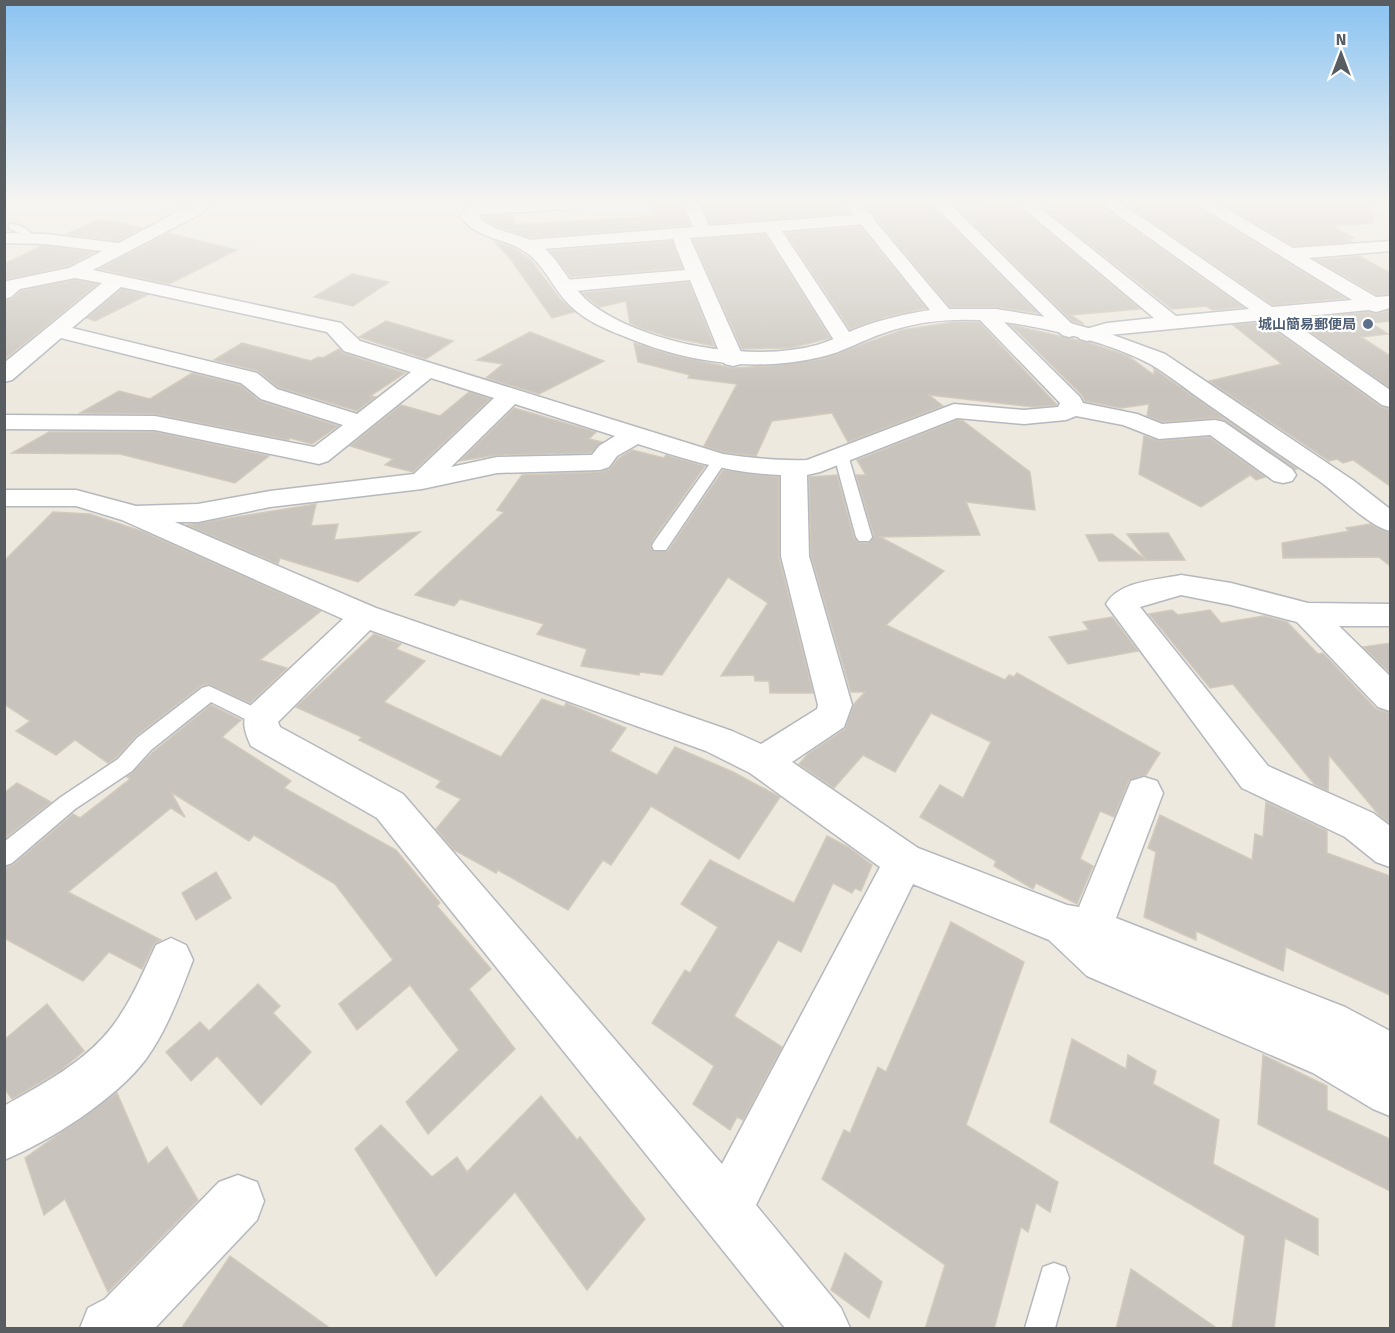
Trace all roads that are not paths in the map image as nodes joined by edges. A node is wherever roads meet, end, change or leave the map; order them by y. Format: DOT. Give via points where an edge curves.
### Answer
graph roads {
  1 [pos="87,265"];
  2 [pos="550,265"];
  3 [pos="694,265"];
  4 [pos="795,265"];
  5 [pos="904,265"];
  6 [pos="1006,265"];
  7 [pos="1101,265"];
  8 [pos="1198,265"];
  9 [pos="1312,265"];
  10 [pos="1333,265"];
  11 [pos="75,272"];
  12 [pos="698,274"];
  13 [pos="118,280"];
  14 [pos="565,286"];
  15 [pos="4,293"];
  16 [pos="1384,301"];
  17 [pos="1267,314"];
  18 [pos="944,315"];
  19 [pos="1390,315"];
  20 [pos="987,316"];
  21 [pos="1172,323"];
  22 [pos="57,331"];
  23 [pos="1078,333"];
  24 [pos="844,341"];
  25 [pos="733,359"];
  26 [pos="427,370"];
  27 [pos="4,375"];
  28 [pos="510,396"];
  29 [pos="1390,400"];
  30 [pos="1069,408"];
  31 [pos="4,422"];
  32 [pos="360,422"];
  33 [pos="635,435"];
  34 [pos="841,454"];
  35 [pos="719,461"];
  36 [pos="794,468"];
  37 [pos="1283,475"];
  38 [pos="422,481"];
  39 [pos="4,498"];
  40 [pos="132,514"];
  41 [pos="1390,522"];
  42 [pos="864,537"];
  43 [pos="660,546"];
  44 [pos="1308,614"];
  45 [pos="365,615"];
  46 [pos="1390,615"];
  47 [pos="1390,697"];
  48 [pos="260,718"];
  49 [pos="763,762"];
  50 [pos="1144,793"];
  51 [pos="1390,849"];
  52 [pos="4,856"];
  53 [pos="904,861"];
  54 [pos="1078,927"];
  55 [pos="171,960"];
  56 [pos="1390,1057"];
  57 [pos="1390,1092"];
  58 [pos="4,1135"];
  59 [pos="238,1201"];
  60 [pos="726,1210"];
  61 [pos="1054,1278"];
  62 [pos="108,1329"];
  63 [pos="821,1329"];
  64 [pos="1040,1329"];
  1 -- 11 [label="street"];
  2 -- 14 [label="street"];
  3 -- 12 [label="street"];
  4 -- 24 [label="street"];
  5 -- 18 [label="street"];
  6 -- 23 [label="street"];
  7 -- 21 [label="street"];
  8 -- 17 [label="street"];
  9 -- 16 [label="street"];
  10 -- 16 [label="street"];
  11 -- 13 [label="street"];
  11 -- 15 [label="street" via="15,285"];
  12 -- 14 [label="street"];
  12 -- 25 [label="street"];
  13 -- 22 [label="street"];
  13 -- 26 [label="street" via="334,327 352,346"];
  14 -- 25 [label="street" via="588,311 634,333"];
  16 -- 17 [label="street"];
  16 -- 19 [label="street"];
  17 -- 21 [label="street"];
  17 -- 29 [label="street"];
  18 -- 20 [label="street"];
  18 -- 24 [label="street" via="903,320"];
  20 -- 23 [label="street" via="1031,321"];
  20 -- 30 [label="street" via="1072,402"];
  21 -- 23 [label="street"];
  22 -- 27 [label="street"];
  22 -- 32 [label="street" via="249,378 269,394"];
  23 -- 41 [label="street" via="1157,359"];
  24 -- 25 [label="street" via="807,355"];
  26 -- 28 [label="street"];
  26 -- 32 [label="street"];
  28 -- 33 [label="street"];
  28 -- 38 [label="street"];
  30 -- 34 [label="street" via="1066,413 1024,417 954,411"];
  30 -- 37 [label="street" via="1129,419 1159,432 1215,427"];
  31 -- 32 [label="street" via="155,423 319,456"];
  33 -- 35 [label="street"];
  33 -- 38 [label="street" via="608,452 600,462 497,465"];
  34 -- 36 [label="street" via="812,467"];
  34 -- 42 [label="lane"];
  35 -- 36 [label="street"];
  35 -- 43 [label="lane"];
  36 -- 49 [label="street" via="795,556 835,705 832,717"];
  38 -- 40 [label="street" via="270,499 198,513"];
  39 -- 40 [label="street" via="76,498"];
  40 -- 45 [label="street"];
  44 -- 46 [label="street"];
  44 -- 47 [label="street"];
  44 -- 51 [label="street" via="1181,585 1134,596 1120,604 1255,777 1359,825"];
  45 -- 48 [label="street"];
  45 -- 49 [label="street" via="720,741"];
  48 -- 52 [label="lane" via="208,693 144,744 125,765 68,803"];
  48 -- 60 [label="street" via="264,736 390,806"];
  49 -- 53 [label="street"];
  50 -- 54 [label="street"];
  53 -- 54 [label="street"];
  53 -- 60 [label="street"];
  54 -- 56 [label="street" via="1345,1030"];
  54 -- 57 [label="street" via="1102,961 1330,1056"];
  55 -- 58 [label="street" via="151,1006 121,1052 84,1085"];
  59 -- 62 [label="street" via="125,1319"];
  60 -- 63 [label="street"];
  61 -- 64 [label="lane"];
}
